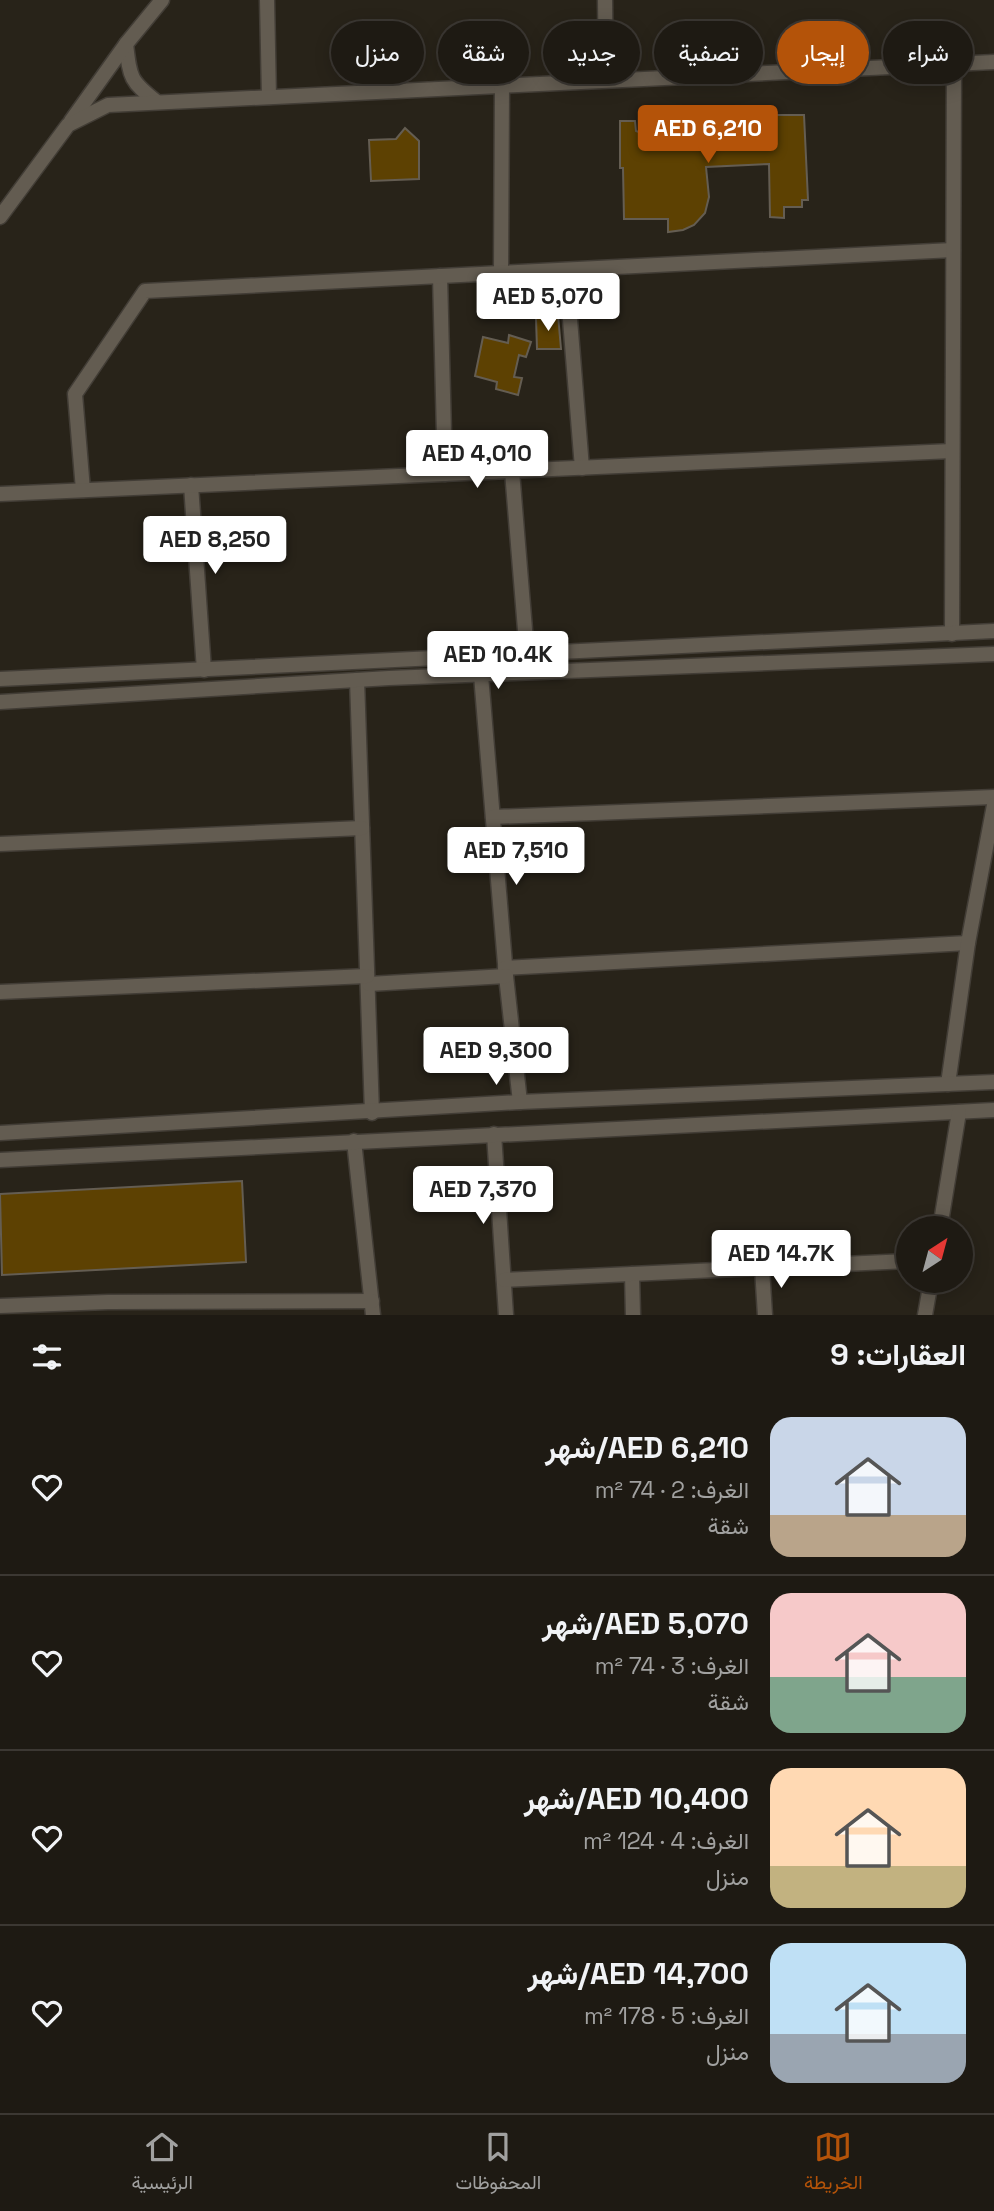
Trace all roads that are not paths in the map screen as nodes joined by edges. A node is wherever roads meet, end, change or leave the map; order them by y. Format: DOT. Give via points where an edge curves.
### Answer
graph roads {
  1 [pos="162,0"];
  2 [pos="267,0"];
  3 [pos="605,0"];
  4 [pos="605,21"];
  5 [pos="126,44"];
  6 [pos="994,62"];
  7 [pos="973,63"];
  8 [pos="883,67"];
  9 [pos="640,78"];
  10 [pos="543,83"];
  11 [pos="954,84"];
  12 [pos="502,85"];
  13 [pos="269,97"];
  14 [pos="157,103"];
  15 [pos="68,125"];
  16 [pos="0,217"];
  17 [pos="953,250"];
  18 [pos="566,270"];
  19 [pos="501,273"];
  20 [pos="440,276"];
  21 [pos="952,451"];
  22 [pos="582,468"];
  23 [pos="512,471"];
  24 [pos="445,474"];
  25 [pos="191,485"];
  26 [pos="83,490"];
  27 [pos="0,494"];
  28 [pos="994,631"];
  29 [pos="951,634"];
  30 [pos="527,654"];
  31 [pos="994,654"];
  32 [pos="204,670"];
  33 [pos="481,675"];
  34 [pos="0,679"];
  35 [pos="357,680"];
  36 [pos="0,702"];
  37 [pos="994,797"];
  38 [pos="994,805"];
  39 [pos="493,817"];
  40 [pos="362,828"];
  41 [pos="0,844"];
  42 [pos="968,943"];
  43 [pos="505,972"];
  44 [pos="368,980"];
  45 [pos="0,992"];
  46 [pos="994,1082"];
  47 [pos="948,1084"];
  48 [pos="520,1102"];
  49 [pos="994,1110"];
  50 [pos="372,1112"];
  51 [pos="959,1112"];
  52 [pos="0,1133"];
  53 [pos="494,1134"];
  54 [pos="354,1141"];
  55 [pos="0,1160"];
  56 [pos="942,1216"];
  57 [pos="896,1262"];
  58 [pos="762,1268"];
  59 [pos="632,1274"];
  60 [pos="504,1280"];
  61 [pos="929,1293"];
  62 [pos="0,1306"];
  63 [pos="108,1308"];
  64 [pos="239,1308"];
  65 [pos="373,1308"];
  66 [pos="506,1315"];
  67 [pos="633,1315"];
  68 [pos="765,1315"];
  69 [pos="925,1315"];
  1 -- 5 [label="street"];
  2 -- 13 [label="street"];
  3 -- 4 [label="street"];
  5 -- 14 [label="street" via="130,75"];
  5 -- 15 [label="street"];
  6 -- 7 [label="street"];
  8 -- 9 [label="street"];
  10 -- 12 [label="street"];
  11 -- 17 [label="street"];
  12 -- 13 [label="street"];
  12 -- 19 [label="street"];
  13 -- 14 [label="street"];
  14 -- 15 [label="street" via="108,105"];
  15 -- 16 [label="street"];
  17 -- 18 [label="street"];
  17 -- 21 [label="street"];
  18 -- 19 [label="street"];
  18 -- 22 [label="street"];
  19 -- 20 [label="street"];
  20 -- 24 [label="street"];
  20 -- 26 [label="street" via="145,291 75,394"];
  21 -- 22 [label="street"];
  21 -- 29 [label="street"];
  22 -- 23 [label="street"];
  23 -- 24 [label="street"];
  23 -- 30 [label="street"];
  24 -- 25 [label="street"];
  25 -- 26 [label="street"];
  25 -- 32 [label="street"];
  26 -- 27 [label="street"];
  28 -- 29 [label="street"];
  29 -- 30 [label="street"];
  30 -- 32 [label="street"];
  31 -- 33 [label="street"];
  32 -- 34 [label="street"];
  33 -- 35 [label="street"];
  33 -- 39 [label="street"];
  35 -- 36 [label="street"];
  35 -- 40 [label="street"];
  37 -- 39 [label="street"];
  38 -- 42 [label="street"];
  39 -- 43 [label="street"];
  40 -- 41 [label="street"];
  40 -- 44 [label="street"];
  42 -- 43 [label="street"];
  42 -- 47 [label="street"];
  43 -- 44 [label="street"];
  43 -- 48 [label="street"];
  44 -- 45 [label="street"];
  44 -- 50 [label="street"];
  46 -- 47 [label="street"];
  47 -- 48 [label="street"];
  48 -- 50 [label="street"];
  49 -- 51 [label="street"];
  50 -- 52 [label="street"];
  51 -- 53 [label="street"];
  51 -- 56 [label="street"];
  53 -- 54 [label="street"];
  53 -- 60 [label="street"];
  54 -- 55 [label="street"];
  54 -- 65 [label="street"];
  57 -- 58 [label="street"];
  58 -- 59 [label="street"];
  58 -- 68 [label="street"];
  59 -- 60 [label="street"];
  59 -- 67 [label="street"];
  60 -- 66 [label="street"];
  61 -- 69 [label="street"];
  62 -- 63 [label="street"];
  63 -- 64 [label="street"];
  64 -- 65 [label="street"];
}
